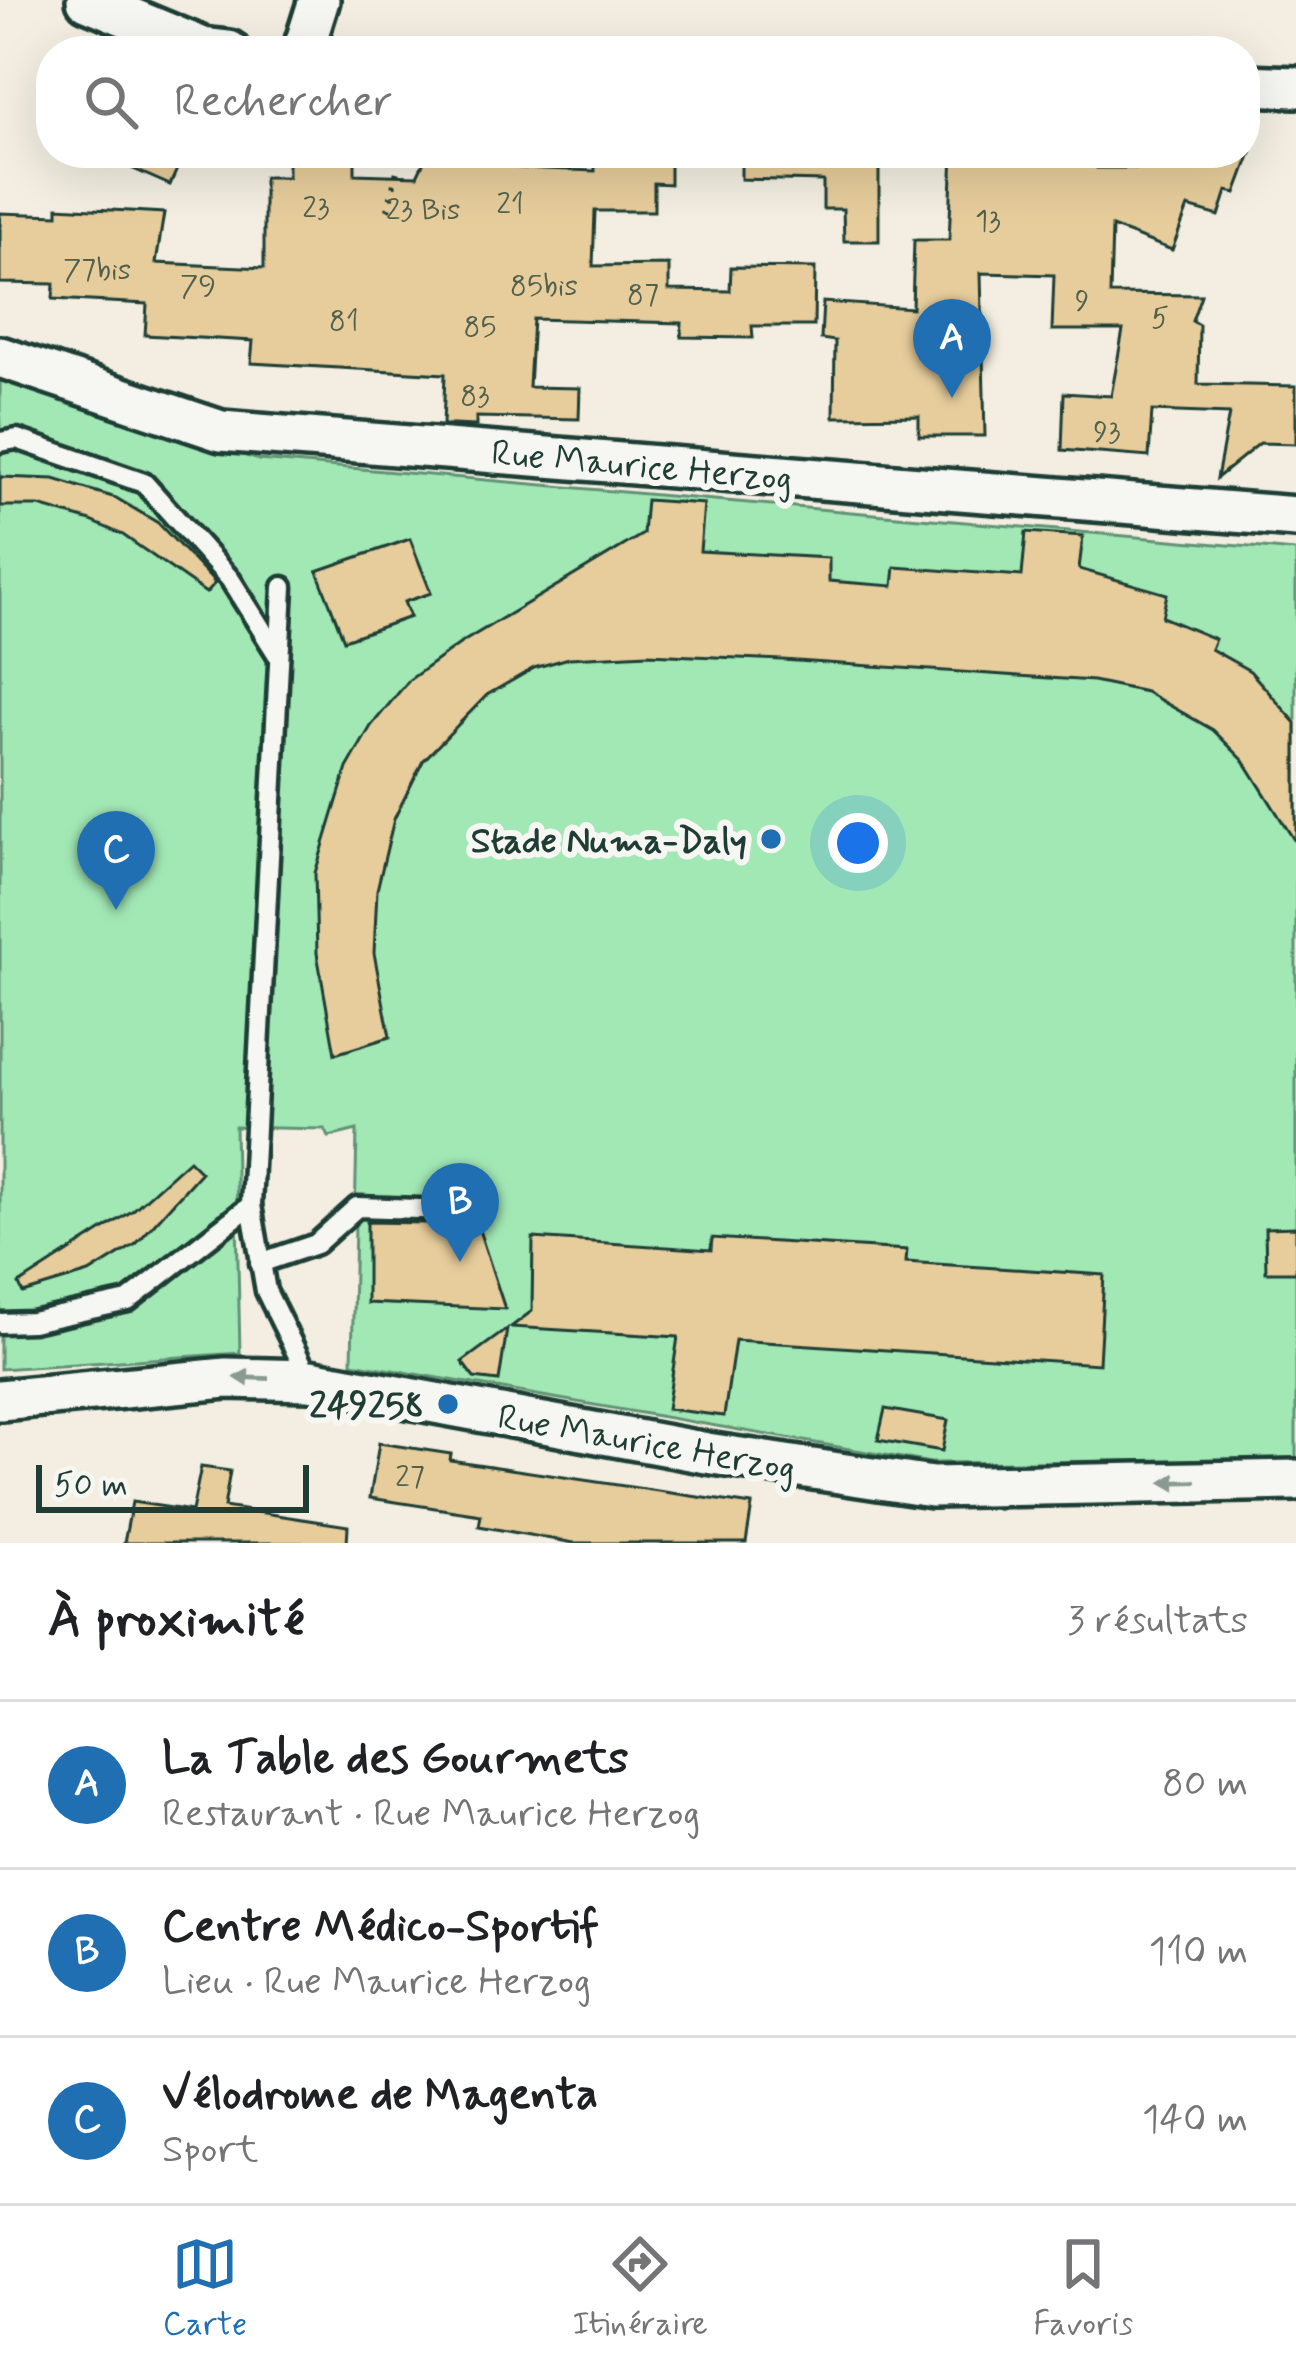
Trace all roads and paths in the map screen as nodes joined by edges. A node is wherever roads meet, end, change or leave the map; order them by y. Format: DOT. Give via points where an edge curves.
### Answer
graph roads {
  1 [pos="87,0"];
  2 [pos="319,0"];
  3 [pos="174,36"];
  4 [pos="308,36"];
  5 [pos="1260,85"];
  6 [pos="1296,86"];
  7 [pos="398,168"];
  8 [pos="388,210"];
  9 [pos="0,357"];
  10 [pos="0,442"];
  11 [pos="1296,517"];
  12 [pos="283,587"];
  13 [pos="280,659"];
  14 [pos="251,1205"];
  15 [pos="482,1211"];
  16 [pos="260,1262"];
  17 [pos="0,1323"];
  18 [pos="310,1380"];
  19 [pos="0,1400"];
  20 [pos="1296,1480"];
  1 -- 3 [label="street"];
  2 -- 4 [label="street"];
  5 -- 6 [label="street"];
  7 -- 8 [label="path"];
  9 -- 11 [label="street, Rue Maurice Herzog" via="220,431"];
  10 -- 13 [label="lane" via="17,439 144,483 230,579"];
  12 -- 13 [label="lane"];
  13 -- 14 [label="lane"];
  14 -- 16 [label="lane"];
  14 -- 17 [label="lane" via="128,1301"];
  15 -- 16 [label="lane" via="357,1208 316,1244"];
  16 -- 18 [label="lane"];
  18 -- 19 [label="street, Rue Maurice Herzog, one-way" via="226,1378"];
  20 -- 18 [label="street, Rue Maurice Herzog, one-way" via="932,1487"];
}
